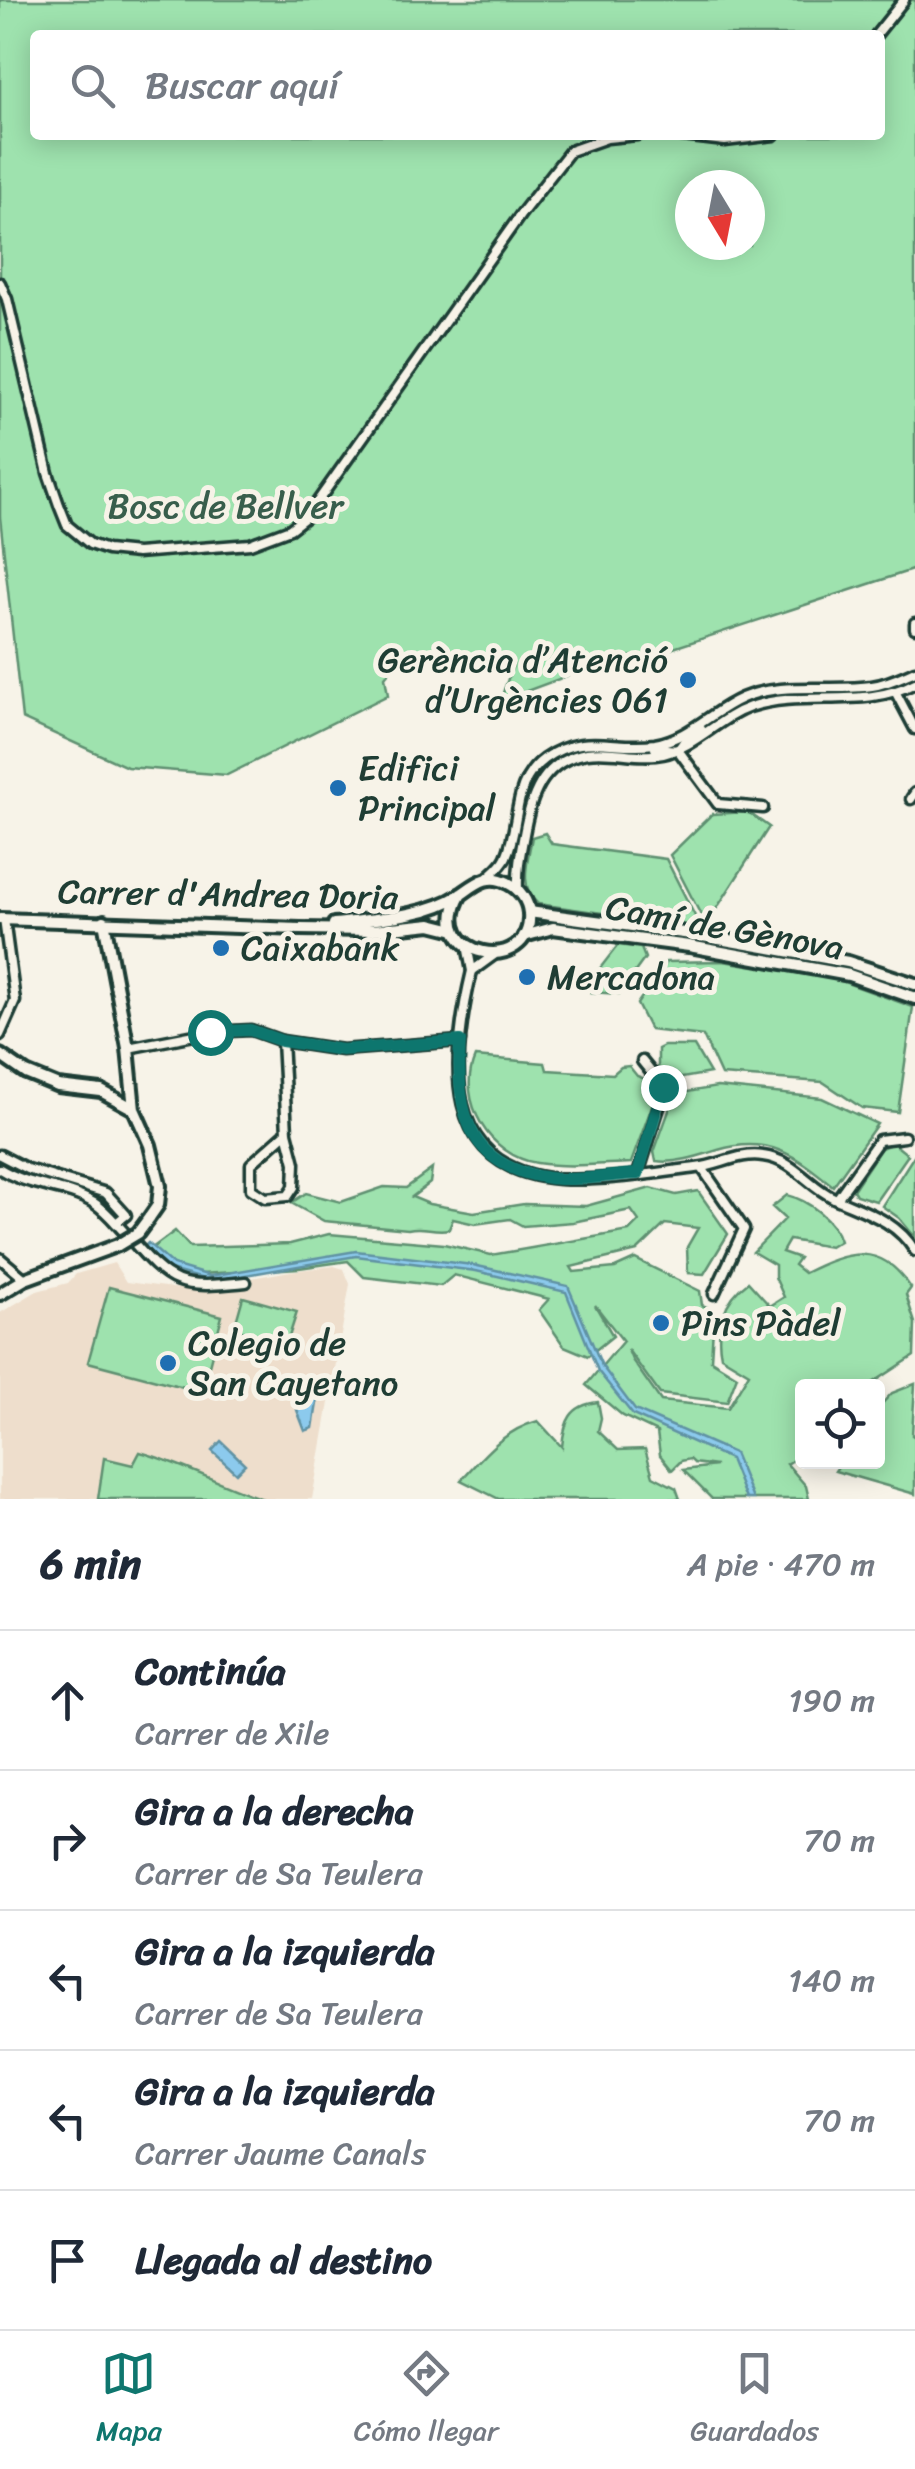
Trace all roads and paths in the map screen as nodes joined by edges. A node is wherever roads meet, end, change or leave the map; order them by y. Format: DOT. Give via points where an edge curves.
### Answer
graph roads {
  1 [pos="904,0"];
  2 [pos="880,30"];
  3 [pos="601,140"];
  4 [pos="0,283"];
  5 [pos="4,296"];
  6 [pos="915,677"];
  7 [pos="858,687"];
  8 [pos="896,693"];
  9 [pos="710,718"];
  10 [pos="915,729"];
  11 [pos="636,745"];
  12 [pos="678,750"];
  13 [pos="762,808"];
  14 [pos="486,879"];
  15 [pos="518,890"];
  16 [pos="460,894"];
  17 [pos="529,912"];
  18 [pos="2,919"];
  19 [pos="104,922"];
  20 [pos="300,930"];
  21 [pos="455,930"];
  22 [pos="524,936"];
  23 [pos="467,946"];
  24 [pos="494,954"];
  25 [pos="472,972"];
  26 [pos="915,984"];
  27 [pos="915,998"];
  28 [pos="0,1036"];
  29 [pos="282,1041"];
  30 [pos="460,1041"];
  31 [pos="128,1048"];
  32 [pos="0,1056"];
  33 [pos="642,1061"];
  34 [pos="134,1108"];
  35 [pos="287,1132"];
  36 [pos="904,1137"];
  37 [pos="0,1155"];
  38 [pos="702,1168"];
  39 [pos="0,1169"];
  40 [pos="638,1174"];
  41 [pos="837,1199"];
  42 [pos="116,1223"];
  43 [pos="915,1251"];
  44 [pos="0,1258"];
  45 [pos="26,1279"];
  46 [pos="246,1282"];
  47 [pos="0,1294"];
  48 [pos="714,1294"];
  1 -- 2 [label="street"];
  3 -- 5 [label="street" via="570,151 308,515 250,544 107,550 67,524"];
  4 -- 5 [label="street"];
  6 -- 7 [label="street"];
  6 -- 8 [label="street"];
  7 -- 8 [label="street"];
  7 -- 9 [label="street" via="743,697"];
  8 -- 10 [label="street"];
  8 -- 12 [label="street" via="748,708"];
  9 -- 11 [label="street" via="674,739"];
  9 -- 12 [label="street"];
  11 -- 12 [label="street"];
  11 -- 14 [label="street" via="588,741 534,769 517,801 507,855"];
  12 -- 13 [label="street" via="718,804"];
  12 -- 15 [label="street" via="648,756 590,752 551,768 530,802"];
  14 -- 15 [label="street"];
  14 -- 16 [label="street"];
  15 -- 17 [label="street"];
  16 -- 20 [label="street" via="430,907"];
  16 -- 21 [label="street"];
  17 -- 22 [label="street"];
  17 -- 26 [label="street, Camí de Gènova" via="848,962"];
  18 -- 19 [label="street, Carrer d'Andrea Doria"];
  18 -- 28 [label="street" via="15,1001"];
  19 -- 20 [label="street, Carrer d'Andrea Doria"];
  19 -- 31 [label="street"];
  20 -- 21 [label="street, Carrer d'Andrea Doria" via="432,924"];
  21 -- 23 [label="street"];
  22 -- 24 [label="street"];
  22 -- 27 [label="street, Camí de Gènova" via="552,928 689,946 850,974"];
  23 -- 24 [label="street"];
  23 -- 25 [label="street"];
  24 -- 25 [label="street"];
  25 -- 30 [label="street"];
  29 -- 30 [label="street" via="342,1050"];
  29 -- 31 [label="street" via="250,1030"];
  29 -- 35 [label="street"];
  30 -- 40 [label="street" via="463,1112 483,1147 527,1173 561,1179"];
  31 -- 34 [label="street"];
  32 -- 34 [label="street" via="26,1074 100,1091"];
  33 -- 40 [label="street" via="663,1096"];
  34 -- 45 [label="street, bridge" via="150,1145 158,1205 138,1233"];
  35 -- 35 [label="street" via="251,1164 251,1189 265,1198 288,1196 294,1187"];
  36 -- 41 [label="street" via="880,1140"];
  37 -- 42 [label="street" via="106,1193 126,1215"];
  38 -- 40 [label="street"];
  38 -- 41 [label="street" via="760,1155"];
  38 -- 48 [label="street" via="744,1229"];
  39 -- 42 [label="street" via="78,1195"];
  41 -- 43 [label="street" via="892,1224"];
  42 -- 46 [label="street" via="156,1267 184,1285"];
  44 -- 45 [label="street"];
  45 -- 47 [label="street"];
}
